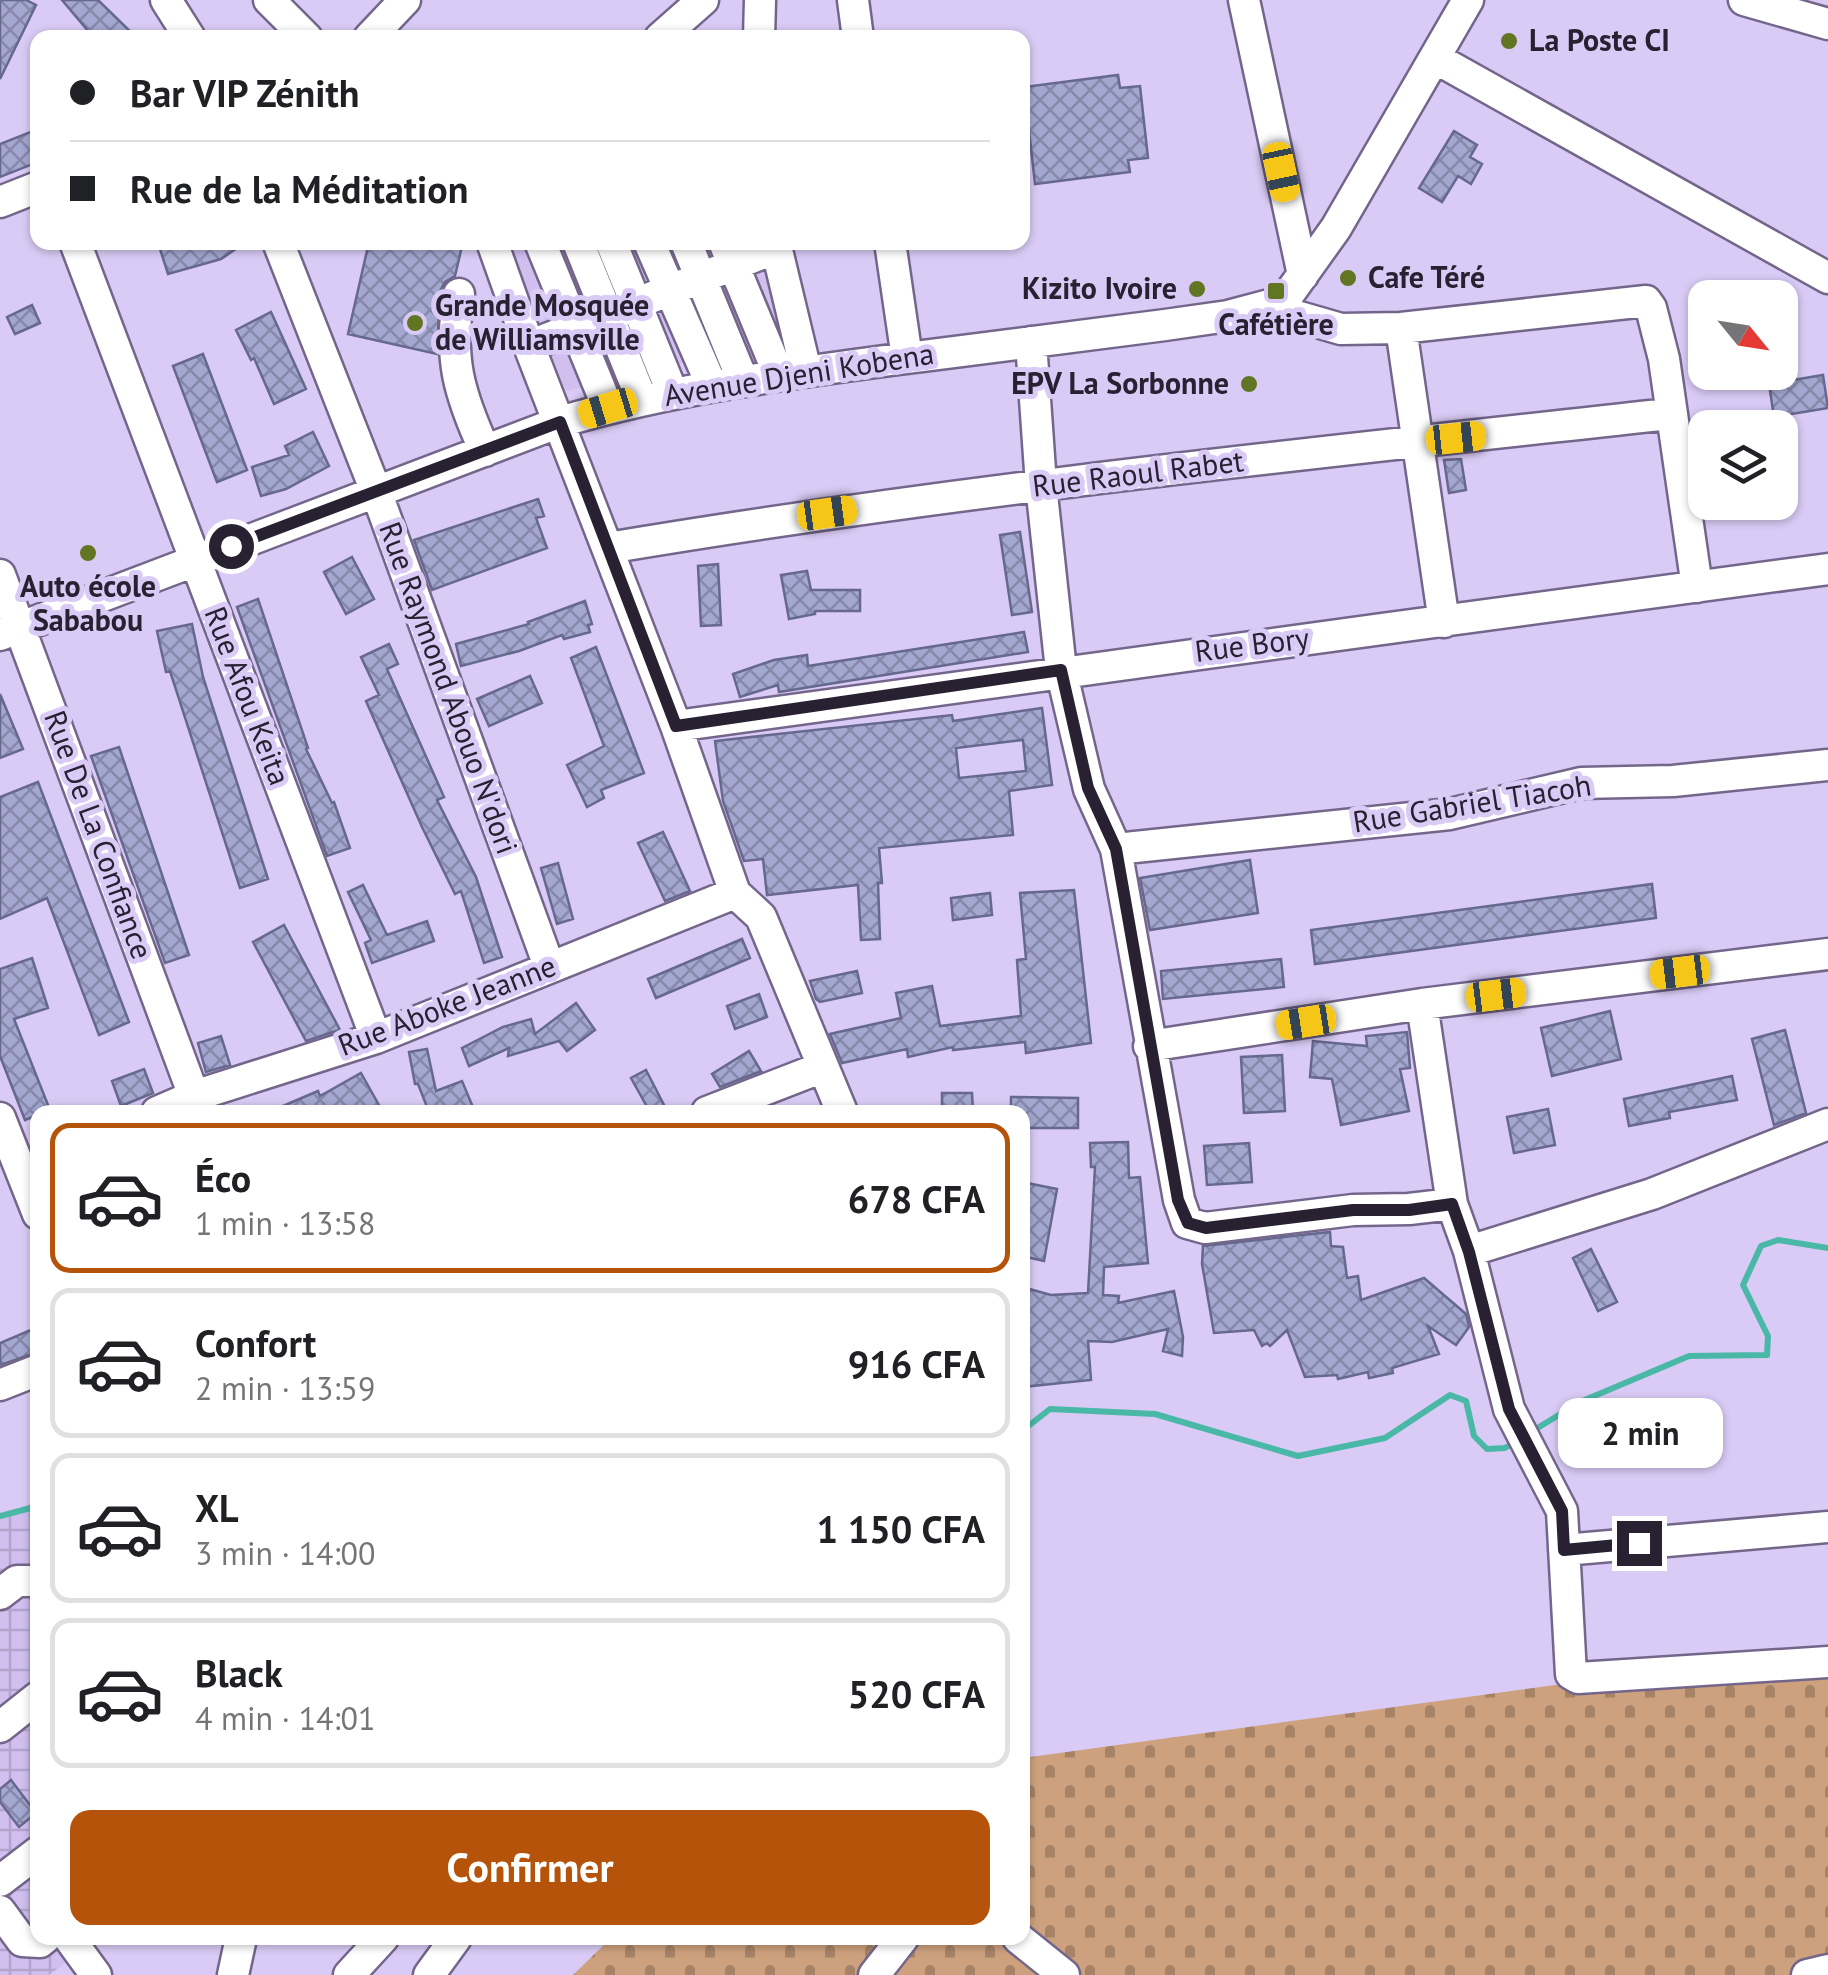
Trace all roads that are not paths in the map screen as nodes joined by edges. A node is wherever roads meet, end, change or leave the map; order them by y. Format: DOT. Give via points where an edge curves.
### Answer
graph roads {
  1 [pos="166,0"];
  2 [pos="269,0"];
  3 [pos="405,0"];
  4 [pos="703,0"];
  5 [pos="760,0"];
  6 [pos="852,0"];
  7 [pos="1244,0"];
  8 [pos="1468,0"];
  9 [pos="1744,0"];
  10 [pos="1828,24"];
  11 [pos="185,30"];
  12 [pos="299,30"];
  13 [pos="377,30"];
  14 [pos="669,30"];
  15 [pos="759,30"];
  16 [pos="857,30"];
  17 [pos="1435,58"];
  18 [pos="30,191"];
  19 [pos="0,202"];
  20 [pos="78,250"];
  21 [pos="281,250"];
  22 [pos="495,250"];
  23 [pos="581,250"];
  24 [pos="617,250"];
  25 [pos="652,250"];
  26 [pos="689,250"];
  27 [pos="776,250"];
  28 [pos="891,250"];
  29 [pos="728,253"];
  30 [pos="546,256"];
  31 [pos="1303,275"];
  32 [pos="700,277"];
  33 [pos="1828,278"];
  34 [pos="508,290"];
  35 [pos="668,290"];
  36 [pos="459,294"];
  37 [pos="635,303"];
  38 [pos="1278,303"];
  39 [pos="606,314"];
  40 [pos="574,327"];
  41 [pos="1401,328"];
  42 [pos="1031,342"];
  43 [pos="528,346"];
  44 [pos="907,358"];
  45 [pos="793,373"];
  46 [pos="743,382"];
  47 [pos="712,386"];
  48 [pos="672,392"];
  49 [pos="642,400"];
  50 [pos="608,408"];
  51 [pos="1670,414"];
  52 [pos="560,422"];
  53 [pos="1420,442"];
  54 [pos="485,452"];
  55 [pos="1041,484"];
  56 [pos="377,494"];
  57 [pos="608,548"];
  58 [pos="195,560"];
  59 [pos="1828,569"];
  60 [pos="0,575"];
  61 [pos="1697,587"];
  62 [pos="1444,622"];
  63 [pos="10,631"];
  64 [pos="1061,670"];
  65 [pos="676,726"];
  66 [pos="1828,765"];
  67 [pos="1116,849"];
  68 [pos="735,893"];
  69 [pos="1828,954"];
  70 [pos="549,966"];
  71 [pos="1422,1004"];
  72 [pos="376,1038"];
  73 [pos="1150,1046"];
  74 [pos="823,1068"];
  75 [pos="194,1096"];
  76 [pos="173,1105"];
  77 [pos="725,1105"];
  78 [pos="839,1105"];
  79 [pos="0,1118"];
  80 [pos="1828,1124"];
  81 [pos="19,1173"];
  82 [pos="30,1197"];
  83 [pos="1452,1204"];
  84 [pos="1469,1252"];
  85 [pos="30,1373"];
  86 [pos="0,1385"];
  87 [pos="1828,1527"];
  88 [pos="1564,1550"];
  89 [pos="30,1580"];
  90 [pos="0,1594"];
  91 [pos="1828,1662"];
  92 [pos="30,1703"];
  93 [pos="0,1727"];
  94 [pos="30,1858"];
  95 [pos="0,1881"];
  96 [pos="0,1911"];
  97 [pos="30,1941"];
  98 [pos="75,1945"];
  99 [pos="239,1945"];
  100 [pos="377,1945"];
  101 [pos="451,1945"];
  102 [pos="898,1945"];
  103 [pos="1027,1945"];
  104 [pos="1828,1970"];
  105 [pos="96,1975"];
  106 [pos="233,1975"];
  107 [pos="349,1975"];
  108 [pos="430,1975"];
  109 [pos="874,1975"];
  110 [pos="1064,1975"];
  111 [pos="1807,1975"];
  1 -- 11 [label="street"];
  2 -- 12 [label="street"];
  3 -- 13 [label="street"];
  4 -- 14 [label="street"];
  5 -- 15 [label="street"];
  6 -- 16 [label="street"];
  7 -- 31 [label="street"];
  8 -- 17 [label="street"];
  9 -- 10 [label="street"];
  17 -- 31 [label="street"];
  17 -- 33 [label="street"];
  18 -- 19 [label="street"];
  20 -- 58 [label="street, Rue Afou Keita"];
  21 -- 56 [label="street, Rue Raymond Abouo N'dori"];
  22 -- 34 [label="street"];
  23 -- 30 [label="street"];
  23 -- 39 [label="street"];
  24 -- 37 [label="street"];
  25 -- 35 [label="street"];
  26 -- 32 [label="street"];
  27 -- 45 [label="street"];
  28 -- 44 [label="street"];
  29 -- 32 [label="street"];
  29 -- 45 [label="street"];
  30 -- 34 [label="street"];
  30 -- 40 [label="street"];
  31 -- 38 [label="street"];
  32 -- 35 [label="street"];
  32 -- 46 [label="street"];
  34 -- 43 [label="street"];
  35 -- 37 [label="street"];
  35 -- 47 [label="street"];
  36 -- 54 [label="street" via="454,365"];
  37 -- 39 [label="street"];
  37 -- 48 [label="street"];
  38 -- 41 [label="street" via="1341,330"];
  38 -- 42 [label="street, Avenue Djeni Kobena" via="1228,316"];
  39 -- 40 [label="street"];
  39 -- 49 [label="street"];
  40 -- 43 [label="street"];
  40 -- 50 [label="street"];
  41 -- 51 [label="street" via="1642,299 1651,308 1664,359"];
  41 -- 53 [label="street"];
  42 -- 44 [label="street, Avenue Djeni Kobena"];
  42 -- 55 [label="street"];
  43 -- 52 [label="street"];
  44 -- 45 [label="street, Avenue Djeni Kobena"];
  45 -- 46 [label="street, Avenue Djeni Kobena"];
  46 -- 47 [label="street, Avenue Djeni Kobena"];
  47 -- 48 [label="street, Avenue Djeni Kobena"];
  48 -- 49 [label="street, Avenue Djeni Kobena"];
  49 -- 50 [label="street, Avenue Djeni Kobena"];
  50 -- 52 [label="street, Avenue Djeni Kobena"];
  51 -- 53 [label="street, Rue Raoul Rabet"];
  51 -- 61 [label="street"];
  52 -- 54 [label="street, Avenue Djeni Kobena"];
  52 -- 57 [label="street"];
  53 -- 55 [label="street, Rue Raoul Rabet"];
  53 -- 62 [label="street"];
  54 -- 56 [label="street, Avenue Djeni Kobena"];
  55 -- 57 [label="street, Rue Raoul Rabet"];
  55 -- 64 [label="street"];
  56 -- 58 [label="street, Avenue Djeni Kobena"];
  56 -- 70 [label="street, Rue Raymond Abouo N'dori"];
  57 -- 65 [label="street"];
  58 -- 63 [label="street, Avenue Djeni Kobena"];
  58 -- 72 [label="street, Rue Afou Keita"];
  59 -- 61 [label="street, Rue Bory"];
  60 -- 63 [label="street, Rue De La Confiance"];
  61 -- 62 [label="street, Rue Bory"];
  62 -- 64 [label="street, Rue Bory"];
  63 -- 75 [label="street, Rue De La Confiance"];
  64 -- 65 [label="street, Rue Bory"];
  64 -- 67 [label="street" via="1088,788"];
  65 -- 68 [label="street"];
  66 -- 67 [label="street, Rue Gabriel Tiacoh" via="1581,783 1450,814"];
  67 -- 73 [label="street"];
  68 -- 70 [label="street, Rue Aboke Jeanne"];
  68 -- 74 [label="street" via="761,917"];
  69 -- 71 [label="street"];
  70 -- 72 [label="street, Rue Aboke Jeanne"];
  71 -- 73 [label="street"];
  71 -- 83 [label="street"];
  72 -- 75 [label="street, Rue Aboke Jeanne"];
  73 -- 83 [label="street" via="1188,1223 1206,1228"];
  74 -- 77 [label="street"];
  74 -- 78 [label="street"];
  75 -- 76 [label="street, Rue Aboke Jeanne"];
  79 -- 81 [label="street"];
  80 -- 84 [label="street" via="1652,1194"];
  81 -- 82 [label="street"];
  83 -- 84 [label="street"];
  84 -- 88 [label="street" via="1509,1409 1562,1511"];
  85 -- 86 [label="street"];
  87 -- 88 [label="street"];
  88 -- 91 [label="street" via="1574,1677"];
  89 -- 90 [label="street" via="16,1581"];
  92 -- 93 [label="street"];
  94 -- 95 [label="street"];
  96 -- 97 [label="street" via="22,1941"];
  98 -- 105 [label="street"];
  99 -- 106 [label="street"];
  100 -- 107 [label="street"];
  101 -- 108 [label="street"];
  102 -- 109 [label="street"];
  103 -- 110 [label="street"];
  104 -- 111 [label="street"];
}
